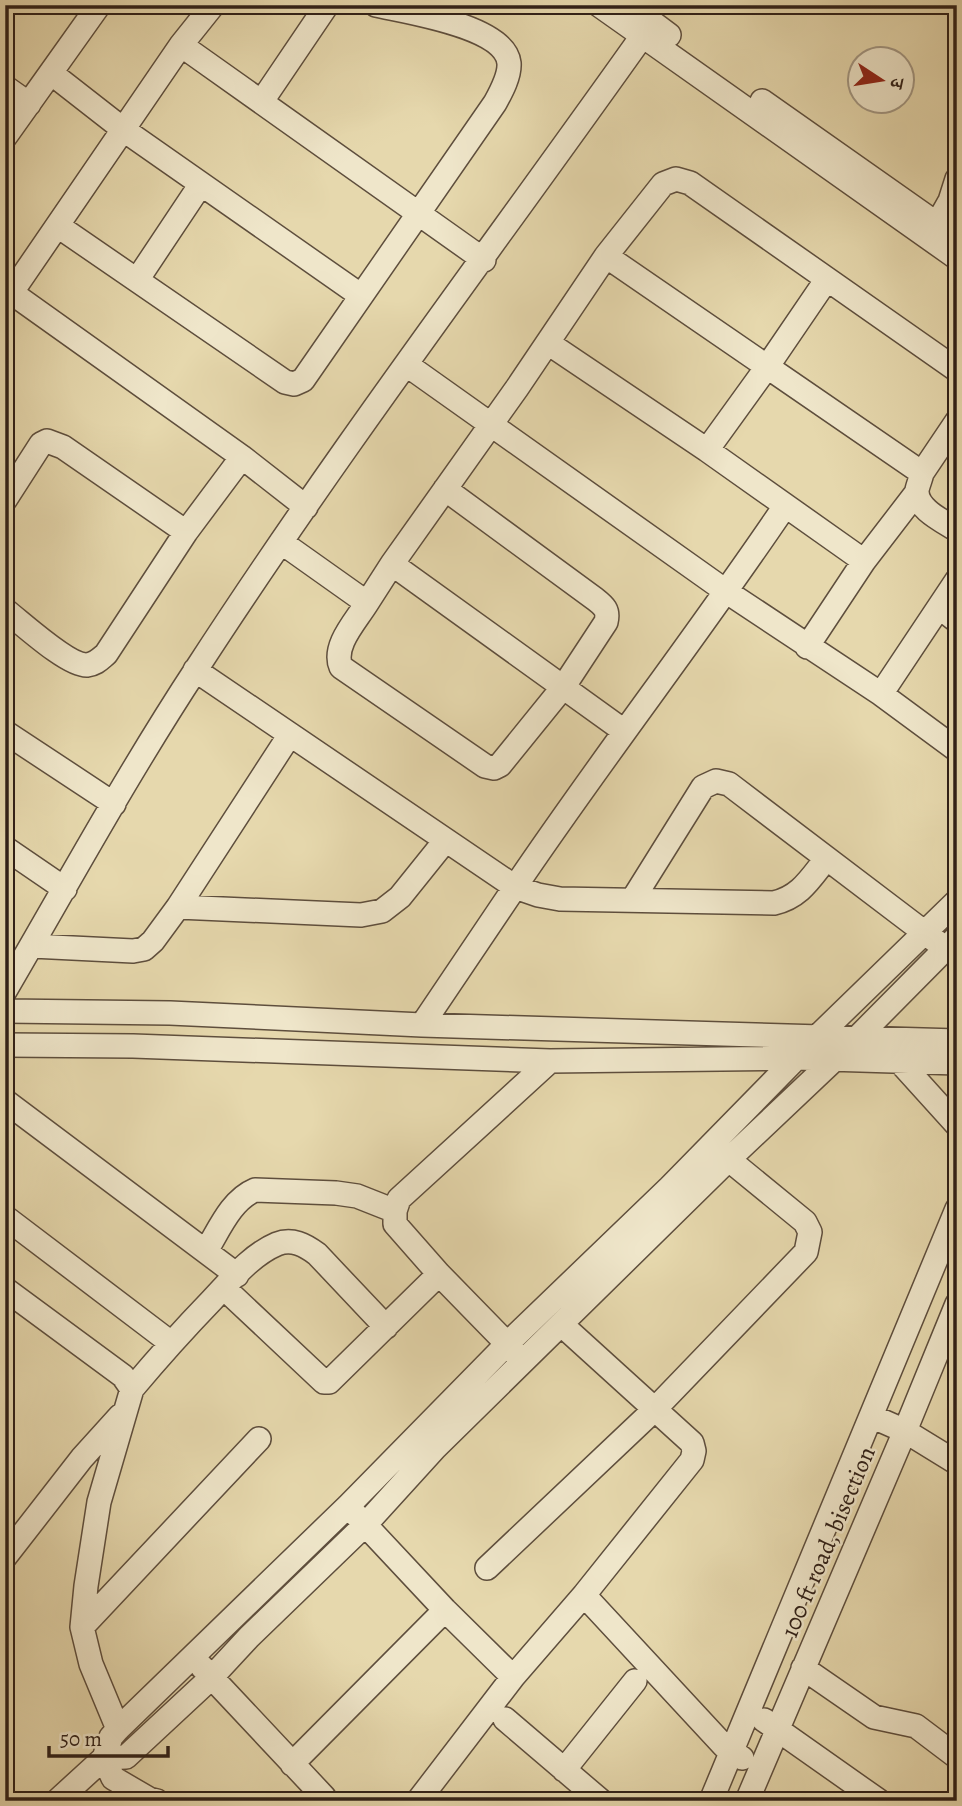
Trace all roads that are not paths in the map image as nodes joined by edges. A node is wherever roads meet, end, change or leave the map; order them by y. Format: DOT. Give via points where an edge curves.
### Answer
graph roads {
  1 [pos="99,5"];
  2 [pos="213,5"];
  3 [pos="327,5"];
  4 [pos="376,5"];
  5 [pos="599,5"];
  6 [pos="629,5"];
  7 [pos="643,35"];
  8 [pos="181,45"];
  9 [pos="51,74"];
  10 [pos="5,87"];
  11 [pos="262,101"];
  12 [pos="29,104"];
  13 [pos="124,130"];
  14 [pos="5,136"];
  15 [pos="957,178"];
  16 [pos="201,184"];
  17 [pos="419,214"];
  18 [pos="937,224"];
  19 [pos="58,226"];
  20 [pos="957,238"];
  21 [pos="606,256"];
  22 [pos="957,258"];
  23 [pos="484,260"];
  24 [pos="827,279"];
  25 [pos="136,280"];
  26 [pos="7,294"];
  27 [pos="360,295"];
  28 [pos="548,343"];
  29 [pos="407,365"];
  30 [pos="767,367"];
  31 [pos="957,370"];
  32 [pos="957,421"];
  33 [pos="490,425"];
  34 [pos="707,450"];
  35 [pos="242,457"];
  36 [pos="920,482"];
  37 [pos="445,489"];
  38 [pos="5,500"];
  39 [pos="785,506"];
  40 [pos="306,507"];
  41 [pos="957,530"];
  42 [pos="186,531"];
  43 [pos="281,542"];
  44 [pos="864,561"];
  45 [pos="392,564"];
  46 [pos="957,580"];
  47 [pos="727,592"];
  48 [pos="367,603"];
  49 [pos="5,610"];
  50 [pos="948,614"];
  51 [pos="807,647"];
  52 [pos="195,670"];
  53 [pos="564,685"];
  54 [pos="881,694"];
  55 [pos="624,731"];
  56 [pos="5,732"];
  57 [pos="289,736"];
  58 [pos="957,750"];
  59 [pos="114,804"];
  60 [pos="445,841"];
  61 [pos="5,848"];
  62 [pos="826,859"];
  63 [pos="515,887"];
  64 [pos="65,889"];
  65 [pos="633,899"];
  66 [pos="957,901"];
  67 [pos="178,907"];
  68 [pos="926,933"];
  69 [pos="951,943"];
  70 [pos="32,946"];
  71 [pos="5,992"];
  72 [pos="5,1011"];
  73 [pos="422,1025"];
  74 [pos="816,1038"];
  75 [pos="857,1038"];
  76 [pos="957,1041"];
  77 [pos="5,1045"];
  78 [pos="899,1051"];
  79 [pos="796,1058"];
  80 [pos="550,1060"];
  81 [pos="834,1060"];
  82 [pos="957,1063"];
  83 [pos="5,1101"];
  84 [pos="957,1125"];
  85 [pos="719,1152"];
  86 [pos="957,1209"];
  87 [pos="394,1211"];
  88 [pos="5,1217"];
  89 [pos="206,1251"];
  90 [pos="439,1274"];
  91 [pos="230,1281"];
  92 [pos="5,1289"];
  93 [pos="957,1304"];
  94 [pos="562,1325"];
  95 [pos="386,1327"];
  96 [pos="171,1343"];
  97 [pos="507,1344"];
  98 [pos="524,1361"];
  99 [pos="132,1389"];
  100 [pos="654,1410"];
  101 [pos="124,1411"];
  102 [pos="871,1416"];
  103 [pos="905,1431"];
  104 [pos="258,1439"];
  105 [pos="957,1463"];
  106 [pos="348,1506"];
  107 [pos="365,1525"];
  108 [pos="5,1557"];
  109 [pos="487,1568"];
  110 [pos="584,1595"];
  111 [pos="445,1610"];
  112 [pos="82,1627"];
  113 [pos="192,1656"];
  114 [pos="803,1668"];
  115 [pos="513,1677"];
  116 [pos="211,1678"];
  117 [pos="635,1681"];
  118 [pos="748,1711"];
  119 [pos="505,1719"];
  120 [pos="777,1728"];
  121 [pos="118,1729"];
  122 [pos="731,1753"];
  123 [pos="957,1757"];
  124 [pos="104,1758"];
  125 [pos="292,1764"];
  126 [pos="761,1767"];
  127 [pos="564,1770"];
  128 [pos="324,1797"];
  129 [pos="57,1801"];
  130 [pos="157,1801"];
  131 [pos="418,1801"];
  132 [pos="601,1801"];
  133 [pos="711,1801"];
  134 [pos="747,1801"];
  135 [pos="879,1801"];
  1 -- 9 [label="street"];
  2 -- 8 [label="street"];
  3 -- 11 [label="street"];
  4 -- 17 [label="street" via="473,30 507,53 509,66 495,103"];
  5 -- 7 [label="street"];
  6 -- 18 [label="street"];
  7 -- 22 [label="street"];
  7 -- 23 [label="street"];
  8 -- 11 [label="street"];
  8 -- 13 [label="street"];
  9 -- 12 [label="street"];
  9 -- 13 [label="street"];
  10 -- 12 [label="street"];
  11 -- 17 [label="street"];
  12 -- 14 [label="street"];
  13 -- 16 [label="street"];
  13 -- 19 [label="street"];
  15 -- 18 [label="street"];
  16 -- 25 [label="street"];
  16 -- 27 [label="street"];
  17 -- 23 [label="street"];
  17 -- 27 [label="street"];
  18 -- 20 [label="street"];
  19 -- 25 [label="street"];
  19 -- 26 [label="street"];
  21 -- 24 [label="street" via="663,184 676,179 690,183"];
  21 -- 28 [label="street"];
  21 -- 30 [label="street"];
  23 -- 29 [label="street"];
  24 -- 30 [label="street"];
  24 -- 31 [label="street"];
  25 -- 27 [label="street" via="294,384 303,380"];
  26 -- 35 [label="street"];
  28 -- 33 [label="street"];
  28 -- 34 [label="street"];
  29 -- 33 [label="street"];
  29 -- 40 [label="street"];
  30 -- 34 [label="street"];
  30 -- 36 [label="street"];
  32 -- 36 [label="street"];
  33 -- 37 [label="street"];
  33 -- 47 [label="street"];
  34 -- 39 [label="street"];
  35 -- 40 [label="street"];
  35 -- 42 [label="street"];
  36 -- 41 [label="street" via="921,503"];
  36 -- 44 [label="street"];
  37 -- 45 [label="street"];
  37 -- 53 [label="street" via="605,607 606,622"];
  38 -- 42 [label="street" via="47,441"];
  39 -- 44 [label="street"];
  39 -- 47 [label="street"];
  40 -- 43 [label="street"];
  42 -- 49 [label="street" via="98,661 85,665 70,660"];
  43 -- 48 [label="street"];
  43 -- 52 [label="street"];
  44 -- 51 [label="street"];
  45 -- 48 [label="street"];
  45 -- 53 [label="street"];
  46 -- 50 [label="street"];
  47 -- 51 [label="street"];
  47 -- 55 [label="street"];
  48 -- 53 [label="street" via="339,648 341,667 485,766 500,765"];
  50 -- 54 [label="street"];
  51 -- 54 [label="street"];
  52 -- 57 [label="street"];
  52 -- 59 [label="street"];
  53 -- 55 [label="street"];
  54 -- 58 [label="street"];
  55 -- 63 [label="street"];
  56 -- 59 [label="street"];
  57 -- 60 [label="street"];
  57 -- 67 [label="street"];
  59 -- 64 [label="street"];
  60 -- 63 [label="street"];
  60 -- 67 [label="street" via="400,897 382,911 361,915"];
  61 -- 64 [label="street"];
  62 -- 65 [label="street" via="789,900"];
  62 -- 65 [label="street" via="729,784 716,781 703,787"];
  62 -- 68 [label="street"];
  63 -- 65 [label="street" via="560,899"];
  63 -- 73 [label="street"];
  64 -- 70 [label="street"];
  66 -- 68 [label="street"];
  67 -- 70 [label="street" via="144,949"];
  68 -- 69 [label="street"];
  68 -- 74 [label="street"];
  69 -- 75 [label="street"];
  70 -- 71 [label="street"];
  72 -- 73 [label="street" via="170,1013"];
  73 -- 74 [label="street"];
  74 -- 75 [label="street"];
  74 -- 79 [label="street"];
  75 -- 78 [label="street"];
  75 -- 81 [label="street"];
  76 -- 78 [label="street"];
  77 -- 80 [label="street"];
  78 -- 81 [label="street"];
  78 -- 82 [label="street"];
  78 -- 84 [label="street"];
  79 -- 80 [label="street"];
  79 -- 81 [label="street"];
  79 -- 85 [label="street"];
  80 -- 87 [label="street" via="399,1199"];
  81 -- 85 [label="street"];
  83 -- 89 [label="street"];
  85 -- 94 [label="street"];
  85 -- 97 [label="street"];
  85 -- 100 [label="street" via="805,1222 810,1241 806,1252"];
  86 -- 102 [label="street"];
  87 -- 89 [label="street" via="357,1196 255,1190 234,1205"];
  87 -- 90 [label="street" via="395,1224"];
  88 -- 96 [label="street"];
  89 -- 91 [label="street"];
  90 -- 95 [label="street"];
  90 -- 97 [label="street"];
  91 -- 95 [label="street" via="256,1257 278,1243 291,1241 317,1254"];
  91 -- 95 [label="street" via="324,1382 333,1381"];
  91 -- 96 [label="street"];
  92 -- 99 [label="street" via="124,1376"];
  93 -- 103 [label="street, 100 ft road, bisection"];
  94 -- 98 [label="street"];
  94 -- 100 [label="street"];
  96 -- 99 [label="street"];
  97 -- 98 [label="street"];
  97 -- 106 [label="street"];
  98 -- 107 [label="street"];
  99 -- 101 [label="street"];
  100 -- 109 [label="street"];
  100 -- 110 [label="street" via="692,1443 692,1460"];
  101 -- 108 [label="street"];
  101 -- 112 [label="street" via="99,1502"];
  102 -- 103 [label="street"];
  102 -- 118 [label="street"];
  103 -- 105 [label="street"];
  103 -- 114 [label="street, 100 ft road, bisection"];
  104 -- 112 [label="street"];
  106 -- 107 [label="street"];
  106 -- 113 [label="street"];
  107 -- 111 [label="street"];
  107 -- 116 [label="street"];
  110 -- 115 [label="street"];
  110 -- 122 [label="street"];
  111 -- 115 [label="street"];
  111 -- 125 [label="street"];
  112 -- 121 [label="street" via="91,1664"];
  113 -- 116 [label="street"];
  113 -- 121 [label="street"];
  114 -- 120 [label="street, 100 ft road, bisection"];
  114 -- 123 [label="street" via="874,1717 916,1726"];
  115 -- 131 [label="street"];
  116 -- 124 [label="street" via="126,1757"];
  116 -- 125 [label="street"];
  117 -- 127 [label="street"];
  118 -- 120 [label="street"];
  118 -- 122 [label="street"];
  119 -- 127 [label="street"];
  120 -- 126 [label="street, 100 ft road, bisection"];
  120 -- 135 [label="street"];
  121 -- 124 [label="street"];
  122 -- 126 [label="street"];
  122 -- 133 [label="street"];
  124 -- 129 [label="street"];
  124 -- 130 [label="street" via="113,1778"];
  125 -- 128 [label="street"];
  126 -- 134 [label="street, 100 ft road, bisection"];
  127 -- 132 [label="street"];
}
